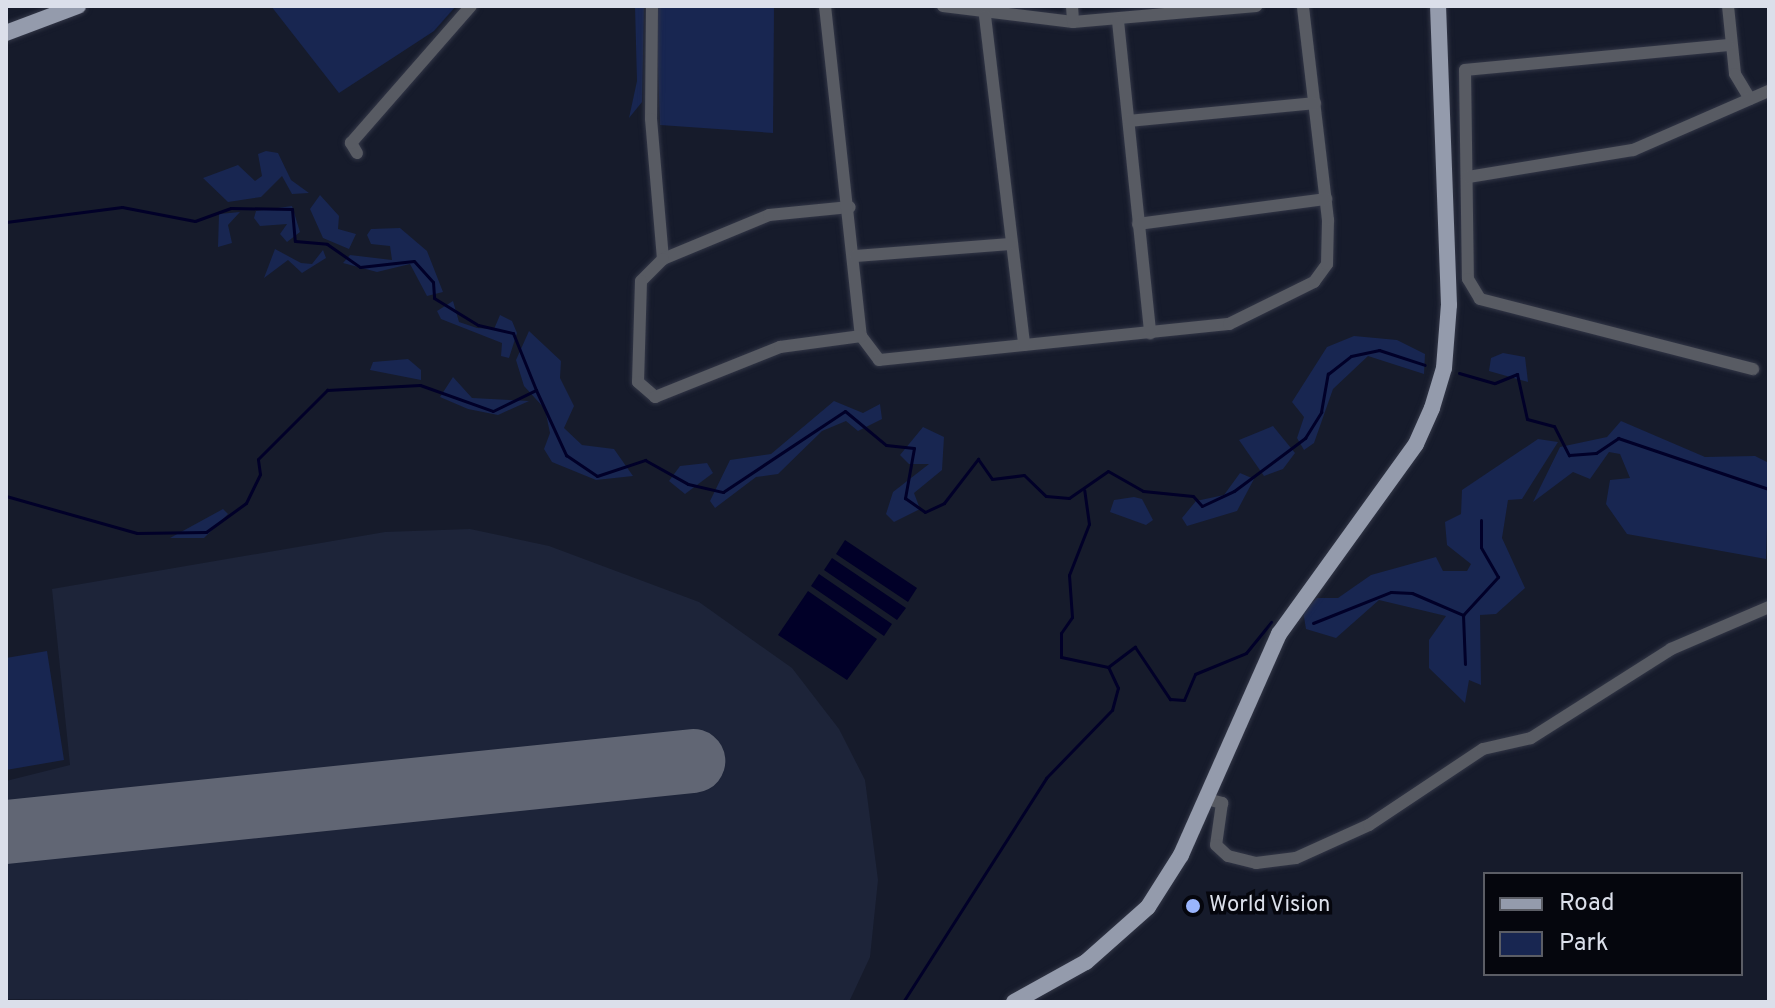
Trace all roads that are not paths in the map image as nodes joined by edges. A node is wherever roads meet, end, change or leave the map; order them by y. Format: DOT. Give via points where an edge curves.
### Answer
graph roads {
  1 [pos="78,6"];
  2 [pos="471,6"];
  3 [pos="652,6"];
  4 [pos="825,6"];
  5 [pos="943,6"];
  6 [pos="1072,6"];
  7 [pos="1256,6"];
  8 [pos="1303,6"];
  9 [pos="1438,6"];
  10 [pos="1728,6"];
  11 [pos="1227,7"];
  12 [pos="985,16"];
  13 [pos="1118,21"];
  14 [pos="1073,22"];
  15 [pos="6,33"];
  16 [pos="1728,45"];
  17 [pos="1769,91"];
  18 [pos="1750,99"];
  19 [pos="1315,103"];
  20 [pos="1129,121"];
  21 [pos="357,153"];
  22 [pos="1468,177"];
  23 [pos="1326,199"];
  24 [pos="850,207"];
  25 [pos="1138,224"];
  26 [pos="1447,237"];
  27 [pos="1466,238"];
  28 [pos="1011,244"];
  29 [pos="855,256"];
  30 [pos="663,259"];
  31 [pos="1150,333"];
  32 [pos="861,336"];
  33 [pos="1024,345"];
  34 [pos="1753,369"];
  35 [pos="1769,607"];
  36 [pos="1207,799"];
  37 [pos="1014,1002"];
  1 -- 15 [label="main road"];
  2 -- 21 [label="street" via="351,143"];
  3 -- 30 [label="street" via="651,119"];
  4 -- 24 [label="street"];
  5 -- 12 [label="street"];
  6 -- 14 [label="street"];
  7 -- 11 [label="street"];
  8 -- 19 [label="street"];
  9 -- 26 [label="main road"];
  10 -- 16 [label="street"];
  11 -- 13 [label="street"];
  12 -- 14 [label="street"];
  12 -- 28 [label="street"];
  13 -- 14 [label="street"];
  13 -- 20 [label="street"];
  16 -- 18 [label="street"];
  16 -- 22 [label="street" via="1465,70"];
  17 -- 18 [label="street"];
  18 -- 22 [label="street" via="1633,150"];
  19 -- 20 [label="street"];
  19 -- 23 [label="street"];
  20 -- 25 [label="street"];
  22 -- 27 [label="street"];
  23 -- 25 [label="street"];
  23 -- 31 [label="street" via="1327,264 1314,282 1229,324"];
  24 -- 29 [label="street"];
  24 -- 30 [label="street" via="769,215"];
  25 -- 31 [label="street"];
  26 -- 27 [label="street"];
  26 -- 36 [label="main road" via="1447,342 1432,408 1416,444 1279,634"];
  27 -- 34 [label="street" via="1468,279 1480,299"];
  28 -- 29 [label="street"];
  28 -- 33 [label="street"];
  29 -- 32 [label="street"];
  30 -- 32 [label="street" via="641,281 638,382 655,397 780,347"];
  31 -- 33 [label="street"];
  32 -- 33 [label="street" via="879,360"];
  35 -- 36 [label="street" via="1671,649 1531,738 1483,749 1369,825 1296,858 1256,863 1228,856 1216,845 1222,803"];
  36 -- 37 [label="main road" via="1181,855 1126,932"];
}
